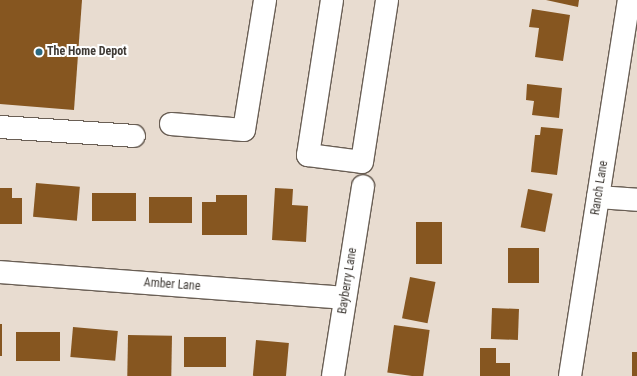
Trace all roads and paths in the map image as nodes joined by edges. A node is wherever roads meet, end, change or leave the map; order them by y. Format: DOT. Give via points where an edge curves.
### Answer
graph roads {
  1 [pos="265,0"];
  2 [pos="332,0"];
  3 [pos="387,0"];
  4 [pos="629,0"];
  5 [pos="171,124"];
  6 [pos="0,127"];
  7 [pos="134,136"];
  8 [pos="363,186"];
  9 [pos="598,197"];
  10 [pos="637,200"];
  11 [pos="0,272"];
  12 [pos="345,298"];
  13 [pos="333,376"];
  14 [pos="570,376"];
  1 -- 5 [label="street" via="244,130"];
  2 -- 3 [label="street" via="308,155 362,162"];
  4 -- 9 [label="street, Ranch Lane"];
  6 -- 7 [label="street"];
  8 -- 12 [label="street, Bayberry Lane"];
  9 -- 10 [label="street"];
  9 -- 14 [label="street, Ranch Lane"];
  11 -- 12 [label="street, Amber Lane"];
  12 -- 13 [label="street, Bayberry Lane"];
}
